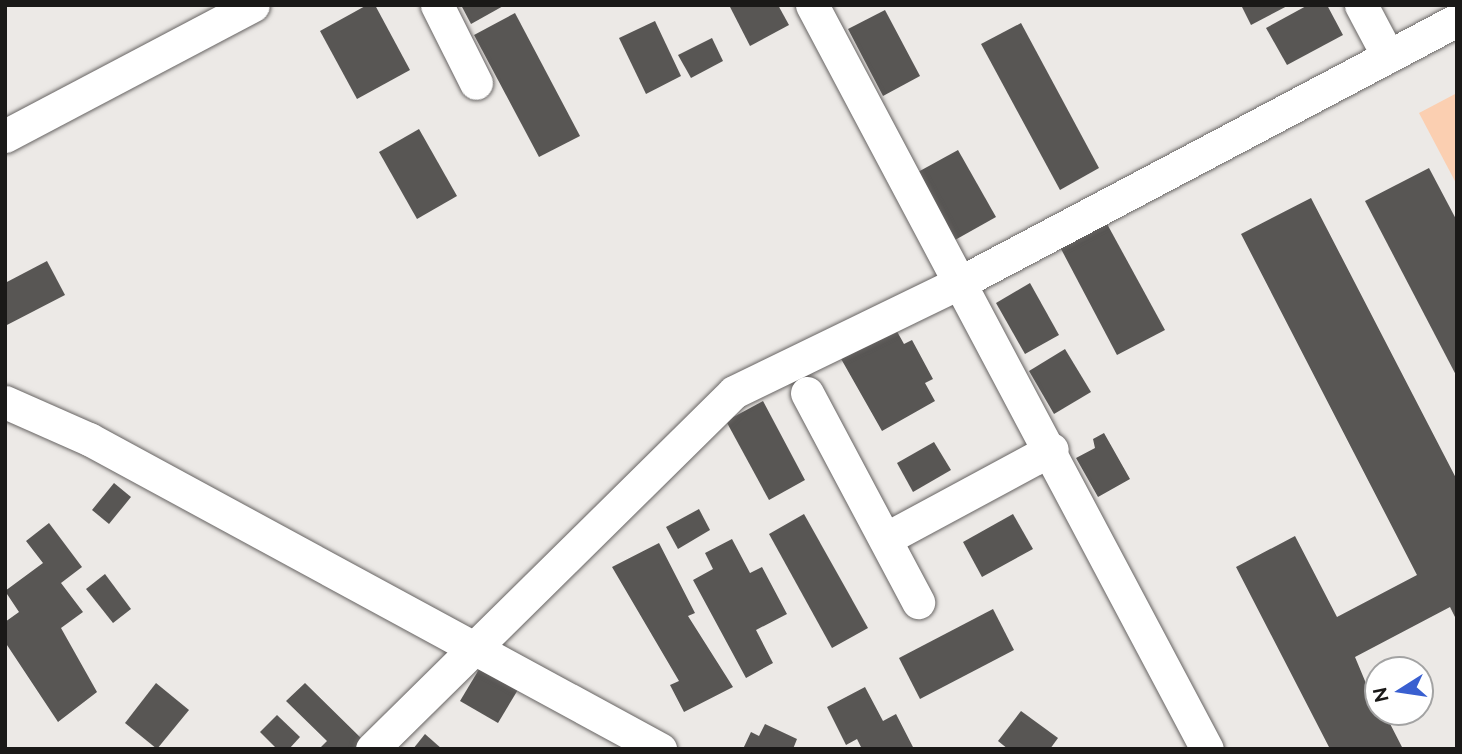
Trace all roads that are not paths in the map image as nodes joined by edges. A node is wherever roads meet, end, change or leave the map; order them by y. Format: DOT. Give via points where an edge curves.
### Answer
graph roads {
  1 [pos="253,5"];
  2 [pos="437,5"];
  3 [pos="812,5"];
  4 [pos="1361,5"];
  5 [pos="1457,20"];
  6 [pos="1388,56"];
  7 [pos="476,83"];
  8 [pos="5,136"];
  9 [pos="962,281"];
  10 [pos="807,393"];
  11 [pos="5,402"];
  12 [pos="1052,449"];
  13 [pos="887,538"];
  14 [pos="918,602"];
  15 [pos="473,645"];
  16 [pos="372,749"];
  17 [pos="660,749"];
  18 [pos="1207,749"];
  1 -- 8 [label="street"];
  2 -- 7 [label="street"];
  3 -- 9 [label="street"];
  4 -- 6 [label="street"];
  5 -- 6 [label="street"];
  6 -- 9 [label="street"];
  9 -- 12 [label="street"];
  9 -- 15 [label="street" via="734,392"];
  10 -- 13 [label="street"];
  11 -- 15 [label="street" via="89,439"];
  12 -- 13 [label="street"];
  12 -- 18 [label="street"];
  13 -- 14 [label="street"];
  15 -- 16 [label="street"];
  15 -- 17 [label="street"];
}
